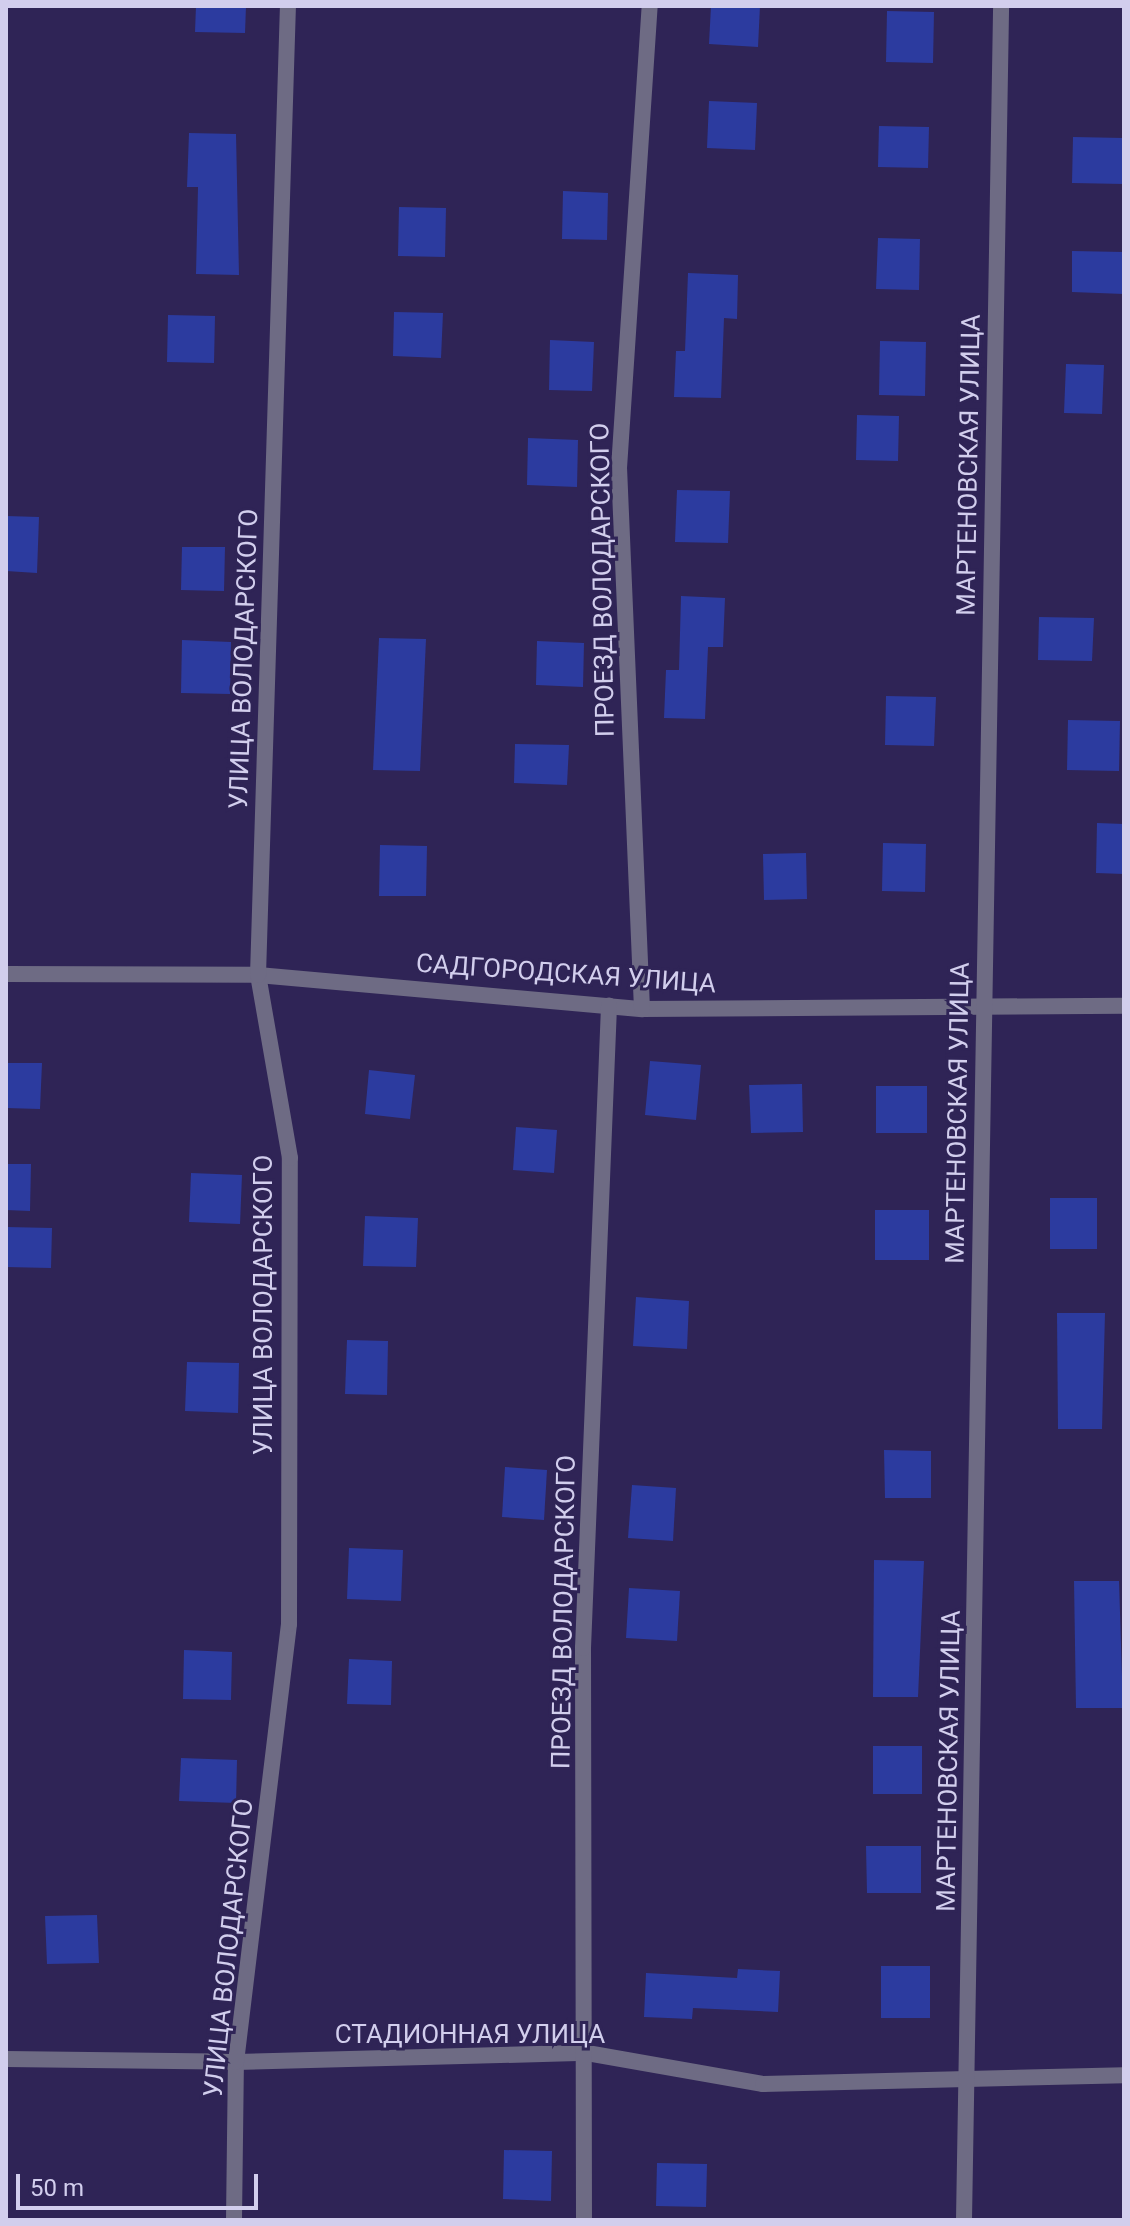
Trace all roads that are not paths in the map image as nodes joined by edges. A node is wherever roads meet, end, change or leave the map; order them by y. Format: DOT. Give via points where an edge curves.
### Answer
graph roads {
  1 [pos="288,6"];
  2 [pos="650,6"];
  3 [pos="1001,6"];
  4 [pos="6,974"];
  5 [pos="258,975"];
  6 [pos="609,1006"];
  7 [pos="1124,1006"];
  8 [pos="642,1009"];
  9 [pos="983,1010"];
  10 [pos="587,2053"];
  11 [pos="6,2059"];
  12 [pos="236,2062"];
  13 [pos="1124,2075"];
  14 [pos="969,2076"];
  15 [pos="234,2220"];
  16 [pos="584,2220"];
  17 [pos="964,2220"];
  1 -- 5 [label="street, УЛИЦА ВОЛОДАРСКОГО"];
  2 -- 8 [label="street, ПРОЕЗД ВОЛОДАРСКОГО" via="619,468"];
  3 -- 9 [label="street, МАРТЕНОВСКАЯ УЛИЦА"];
  4 -- 5 [label="street, САДГОРОДСКАЯ УЛИЦА"];
  5 -- 6 [label="street, САДГОРОДСКАЯ УЛИЦА"];
  5 -- 12 [label="street, УЛИЦА ВОЛОДАРСКОГО" via="290,1158 289,1624"];
  6 -- 8 [label="street, САДГОРОДСКАЯ УЛИЦА"];
  6 -- 10 [label="street, ПРОЕЗД ВОЛОДАРСКОГО" via="583,1648"];
  7 -- 9 [label="street, САДГОРОДСКАЯ УЛИЦА"];
  8 -- 9 [label="street, САДГОРОДСКАЯ УЛИЦА"];
  9 -- 14 [label="street, МАРТЕНОВСКАЯ УЛИЦА"];
  10 -- 12 [label="street, СТАДИОННАЯ УЛИЦА"];
  10 -- 14 [label="street, СТАДИОННАЯ УЛИЦА" via="763,2084"];
  10 -- 16 [label="street, ПРОЕЗД ВОЛОДАРСКОГО"];
  11 -- 12 [label="street, СТАДИОННАЯ УЛИЦА"];
  12 -- 15 [label="street, УЛИЦА ВОЛОДАРСКОГО"];
  13 -- 14 [label="street, СТАДИОННАЯ УЛИЦА"];
  14 -- 17 [label="street, МАРТЕНОВСКАЯ УЛИЦА"];
}
